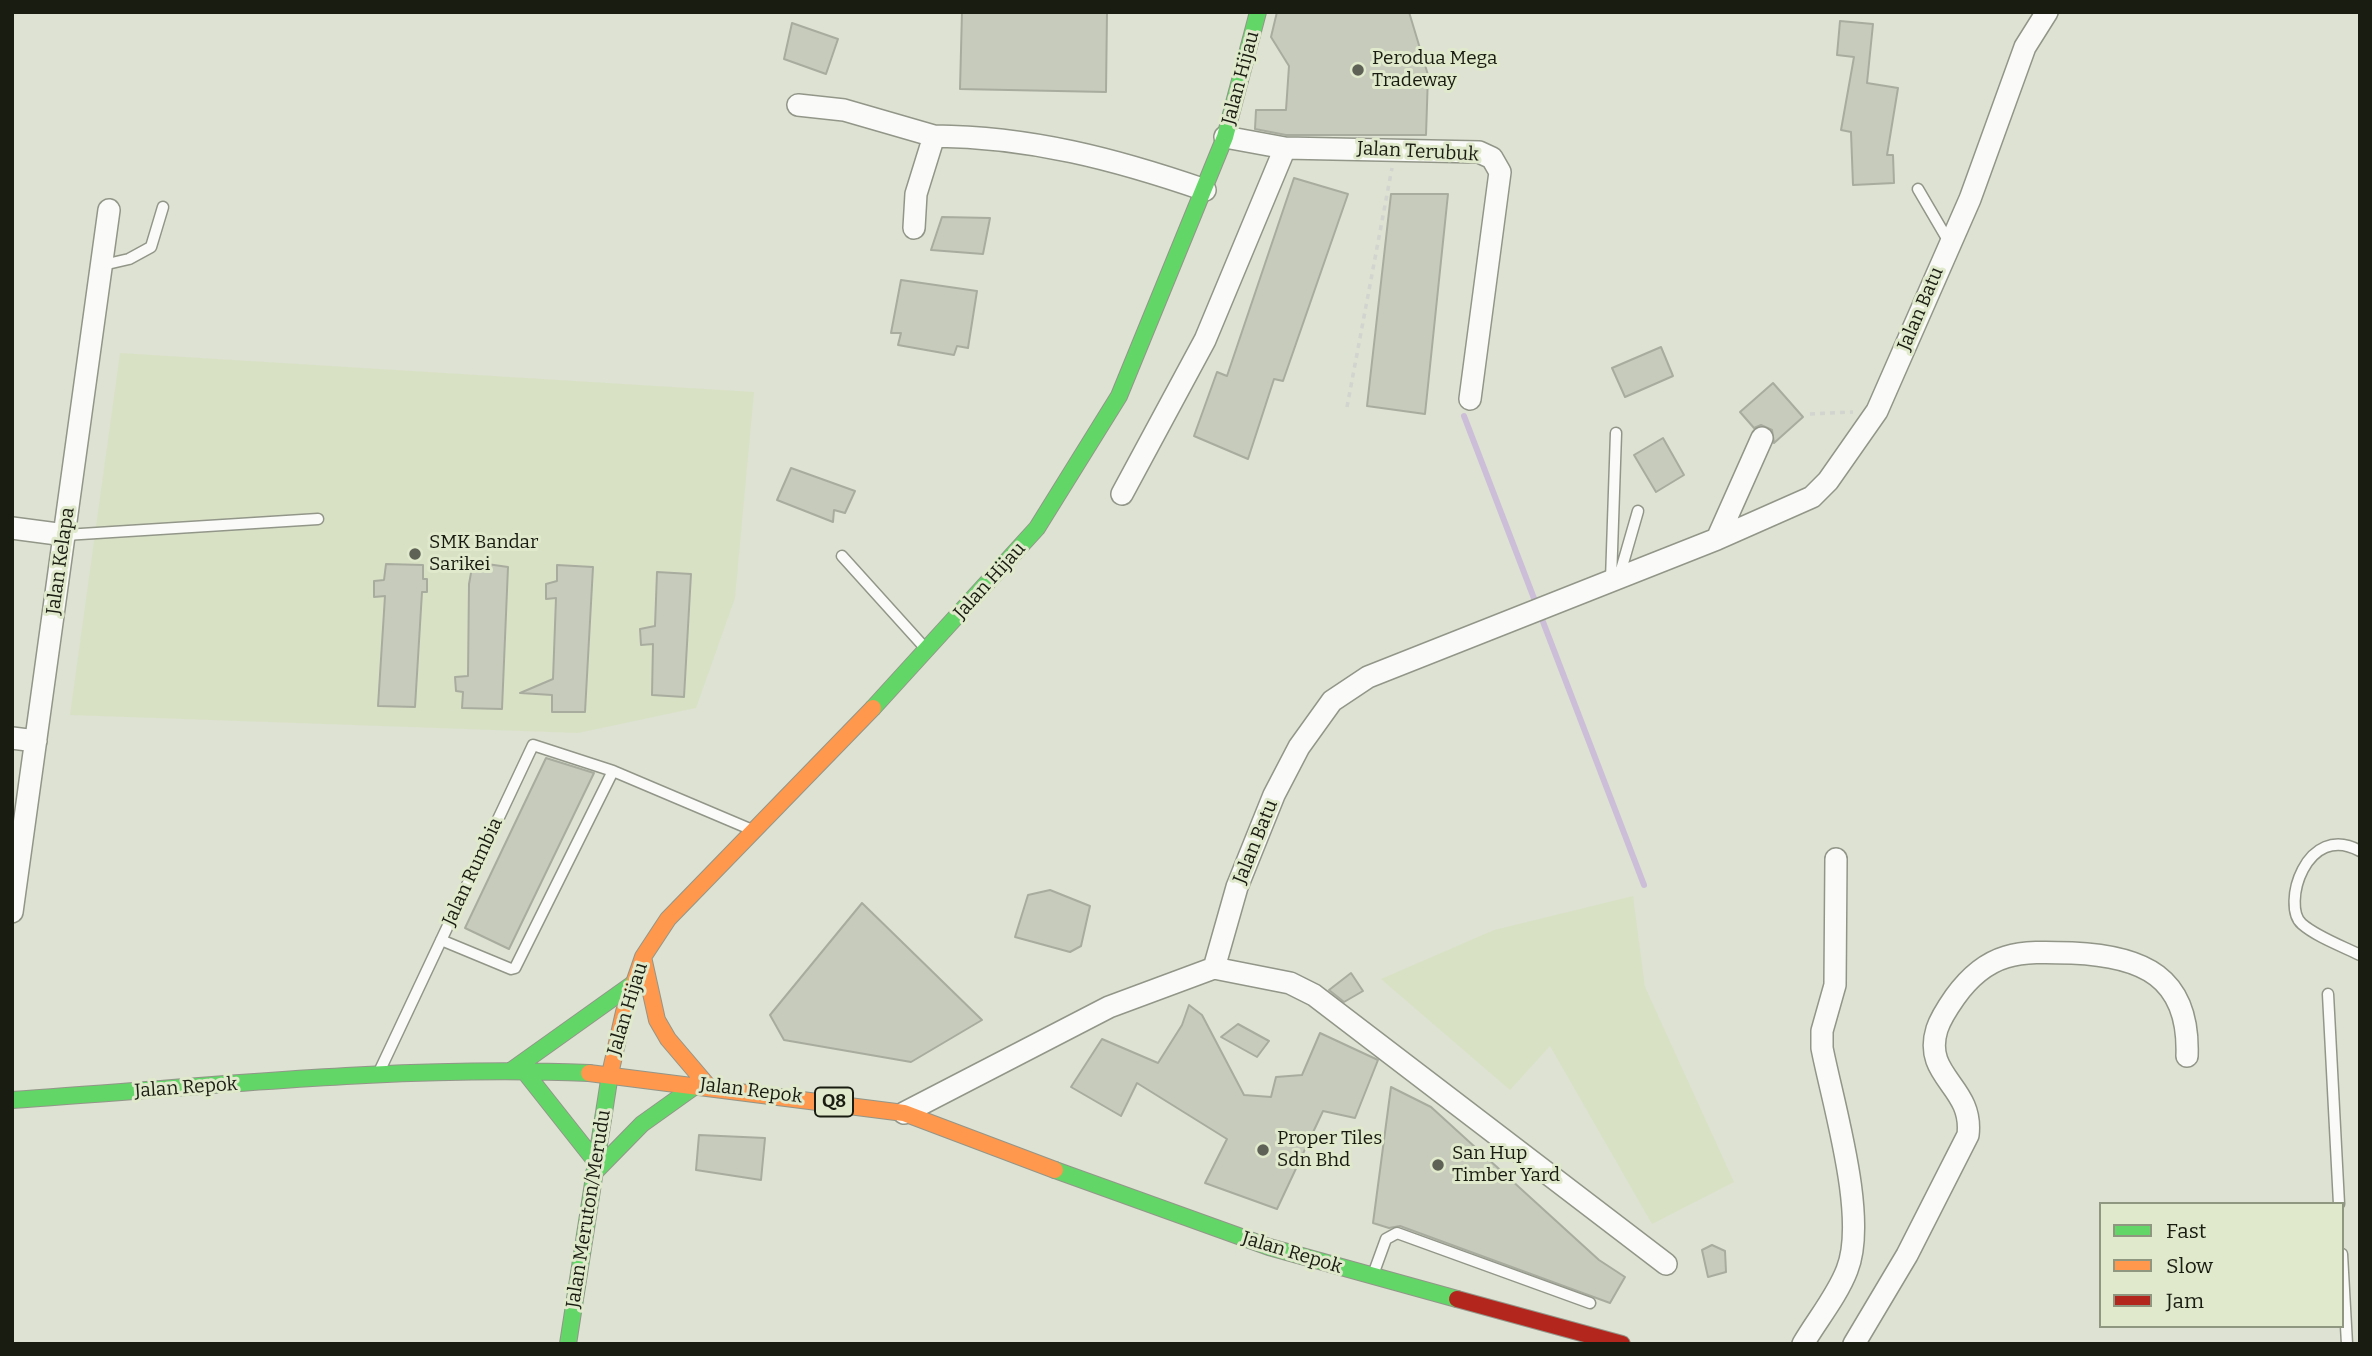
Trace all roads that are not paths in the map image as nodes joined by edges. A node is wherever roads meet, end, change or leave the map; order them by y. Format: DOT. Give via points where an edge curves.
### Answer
graph roads {
  1 [pos="1258,12"];
  2 [pos="2047,12"];
  3 [pos="798,105"];
  4 [pos="934,136"];
  5 [pos="1225,137"];
  6 [pos="1285,148"];
  7 [pos="1918,189"];
  8 [pos="1205,190"];
  9 [pos="163,207"];
  10 [pos="109,210"];
  11 [pos="914,229"];
  12 [pos="1949,242"];
  13 [pos="103,265"];
  14 [pos="1471,399"];
  15 [pos="1616,432"];
  16 [pos="1762,438"];
  17 [pos="1122,494"];
  18 [pos="1638,511"];
  19 [pos="318,519"];
  20 [pos="12,528"];
  21 [pos="65,535"];
  22 [pos="1717,539"];
  23 [pos="842,556"];
  24 [pos="1615,578"];
  25 [pos="928,651"];
  26 [pos="12,738"];
  27 [pos="36,741"];
  28 [pos="613,771"];
  29 [pos="753,830"];
  30 [pos="2360,851"];
  31 [pos="1836,859"];
  32 [pos="12,912"];
  33 [pos="441,940"];
  34 [pos="2360,955"];
  35 [pos="643,957"];
  36 [pos="1214,968"];
  37 [pos="634,983"];
  38 [pos="2328,994"];
  39 [pos="2187,1056"];
  40 [pos="518,1071"];
  41 [pos="610,1074"];
  42 [pos="378,1076"];
  43 [pos="703,1085"];
  44 [pos="12,1100"];
  45 [pos="904,1113"];
  46 [pos="595,1168"];
  47 [pos="2339,1202"];
  48 [pos="1667,1264"];
  49 [pos="1373,1278"];
  50 [pos="2344,1290"];
  51 [pos="1590,1303"];
  52 [pos="568,1344"];
  53 [pos="1622,1344"];
  54 [pos="1803,1344"];
  55 [pos="1854,1344"];
  56 [pos="2347,1344"];
  1 -- 5 [label="main road, Jalan Hijau"];
  2 -- 12 [label="street, Jalan Batu" via="2025,47 1970,199"];
  3 -- 4 [label="street" via="844,110"];
  4 -- 8 [label="street" via="972,136 1069,150 1125,162"];
  4 -- 11 [label="street" via="916,194"];
  5 -- 6 [label="street, Jalan Terubuk"];
  5 -- 8 [label="main road, Jalan Hijau"];
  6 -- 14 [label="street, Jalan Terubuk" via="1479,152 1492,158 1500,172"];
  6 -- 17 [label="street" via="1205,340"];
  7 -- 12 [label="lane"];
  8 -- 25 [label="main road, Jalan Hijau" via="1119,396 1037,528"];
  9 -- 13 [label="lane" via="150,247"];
  10 -- 13 [label="street, Jalan Kelapa"];
  12 -- 22 [label="street, Jalan Batu" via="1877,411 1828,481 1812,497"];
  13 -- 21 [label="street, Jalan Kelapa"];
  15 -- 24 [label="lane"];
  16 -- 22 [label="street"];
  18 -- 24 [label="lane"];
  19 -- 21 [label="lane"];
  20 -- 21 [label="street"];
  21 -- 27 [label="street, Jalan Kelapa"];
  22 -- 24 [label="street, Jalan Batu"];
  23 -- 25 [label="lane"];
  24 -- 36 [label="street, Jalan Batu" via="1368,677 1332,701 1299,747 1274,795 1237,887"];
  25 -- 29 [label="main road, Jalan Hijau"];
  26 -- 27 [label="street"];
  27 -- 32 [label="street, Jalan Kelapa"];
  28 -- 29 [label="lane"];
  28 -- 33 [label="lane, Jalan Rumbia" via="533,745"];
  28 -- 33 [label="lane" via="515,968"];
  29 -- 35 [label="main road, Jalan Hijau" via="668,919"];
  30 -- 34 [label="lane" via="2330,843 2313,851 2293,908 2301,924"];
  31 -- 54 [label="street" via="1835,985 1822,1048 1856,1234 1847,1269"];
  33 -- 42 [label="lane, Jalan Rumbia"];
  35 -- 37 [label="main road, Jalan Hijau"];
  35 -- 43 [label="main road" via="657,1020"];
  36 -- 45 [label="street" via="1109,1007"];
  36 -- 48 [label="street" via="1290,984 1314,995"];
  37 -- 40 [label="main road"];
  37 -- 41 [label="main road, Jalan Hijau"];
  38 -- 47 [label="lane"];
  39 -- 55 [label="street" via="2183,1011 2152,970 2133,960 2032,952 1991,961 1975,973 1946,1010 1933,1047 1937,1065 1965,1101 1968,1135 1907,1255"];
  40 -- 41 [label="main road, Jalan Repok / Q8"];
  40 -- 42 [label="main road, Jalan Repok / Q8"];
  40 -- 46 [label="main road"];
  41 -- 43 [label="main road, Jalan Repok / Q8"];
  41 -- 46 [label="main road, Jalan Meruton/Merudu"];
  42 -- 44 [label="main road, Jalan Repok / Q8"];
  43 -- 45 [label="main road, Jalan Repok / Q8"];
  43 -- 46 [label="main road" via="657,1109"];
  45 -- 49 [label="main road, Jalan Repok / Q8" via="1152,1207"];
  46 -- 52 [label="main road, Jalan Meruton/Merudu"];
  49 -- 51 [label="lane" via="1386,1239 1397,1233"];
  49 -- 53 [label="main road, Jalan Repok / Q8"];
  50 -- 56 [label="lane"];
}
